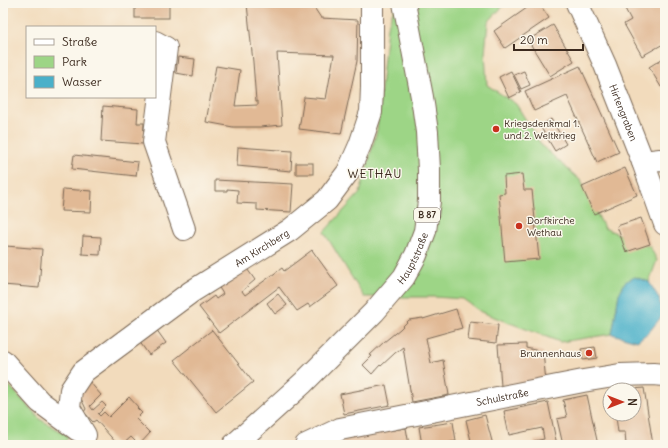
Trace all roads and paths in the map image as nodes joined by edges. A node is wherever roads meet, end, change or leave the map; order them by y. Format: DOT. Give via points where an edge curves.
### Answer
graph roads {
  1 [pos="372,3"];
  2 [pos="404,3"];
  3 [pos="577,3"];
  4 [pos="156,43"];
  5 [pos="665,161"];
  6 [pos="643,162"];
  7 [pos="665,224"];
  8 [pos="184,229"];
  9 [pos="3,361"];
  10 [pos="665,375"];
  11 [pos="340,437"];
  12 [pos="90,440"];
  13 [pos="234,445"];
  14 [pos="306,445"];
  1 -- 12 [label="street, Am Kirchberg" via="371,112 348,172 327,200 290,230 191,292 83,372 71,390 69,408"];
  2 -- 13 [label="street, Hauptstraße / B 87" via="423,104 429,170 429,201 425,231 416,255 404,277 374,312 303,383"];
  3 -- 6 [label="street, Hirtengraben" via="605,65"];
  4 -- 8 [label="street" via="166,48 154,142"];
  5 -- 6 [label="street"];
  6 -- 7 [label="street, Hirtengraben"];
  9 -- 12 [label="street, Am Kirchberg" via="40,402"];
  10 -- 11 [label="street, Schulstraße" via="620,375 583,381"];
  11 -- 14 [label="street, Schulstraße"];
}
